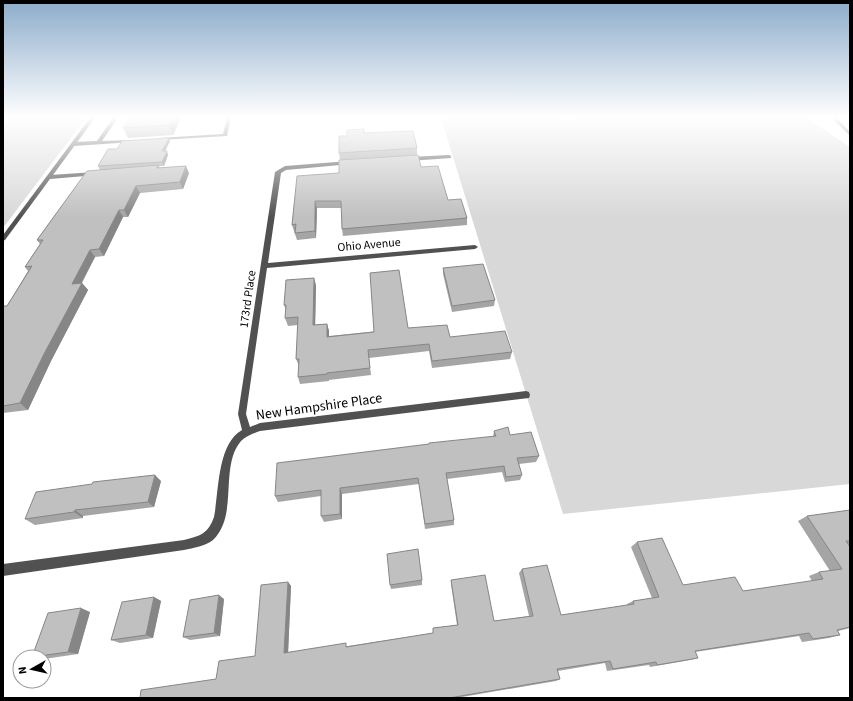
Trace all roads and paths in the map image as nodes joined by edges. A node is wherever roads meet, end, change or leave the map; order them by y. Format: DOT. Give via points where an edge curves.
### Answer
graph roads {
  1 [pos="69,151"];
  2 [pos="449,157"];
  3 [pos="402,160"];
  4 [pos="354,163"];
  5 [pos="102,173"];
  6 [pos="50,177"];
  7 [pos="3,239"];
  8 [pos="475,247"];
  9 [pos="264,266"];
  10 [pos="526,395"];
  11 [pos="247,432"];
  12 [pos="3,570"];
  1 -- 6 [label="street"];
  2 -- 3 [label="street"];
  4 -- 9 [label="street, 173rd Place" via="280,170 276,176"];
  5 -- 6 [label="street"];
  6 -- 7 [label="street"];
  8 -- 9 [label="street, Ohio Avenue"];
  9 -- 11 [label="street, 173rd Place" via="242,414"];
  10 -- 11 [label="street, New Hampshire Place" via="273,425"];
  11 -- 12 [label="street, New Hampshire Place" via="238,438 232,447 220,510 213,530 208,536 184,545"];
}
